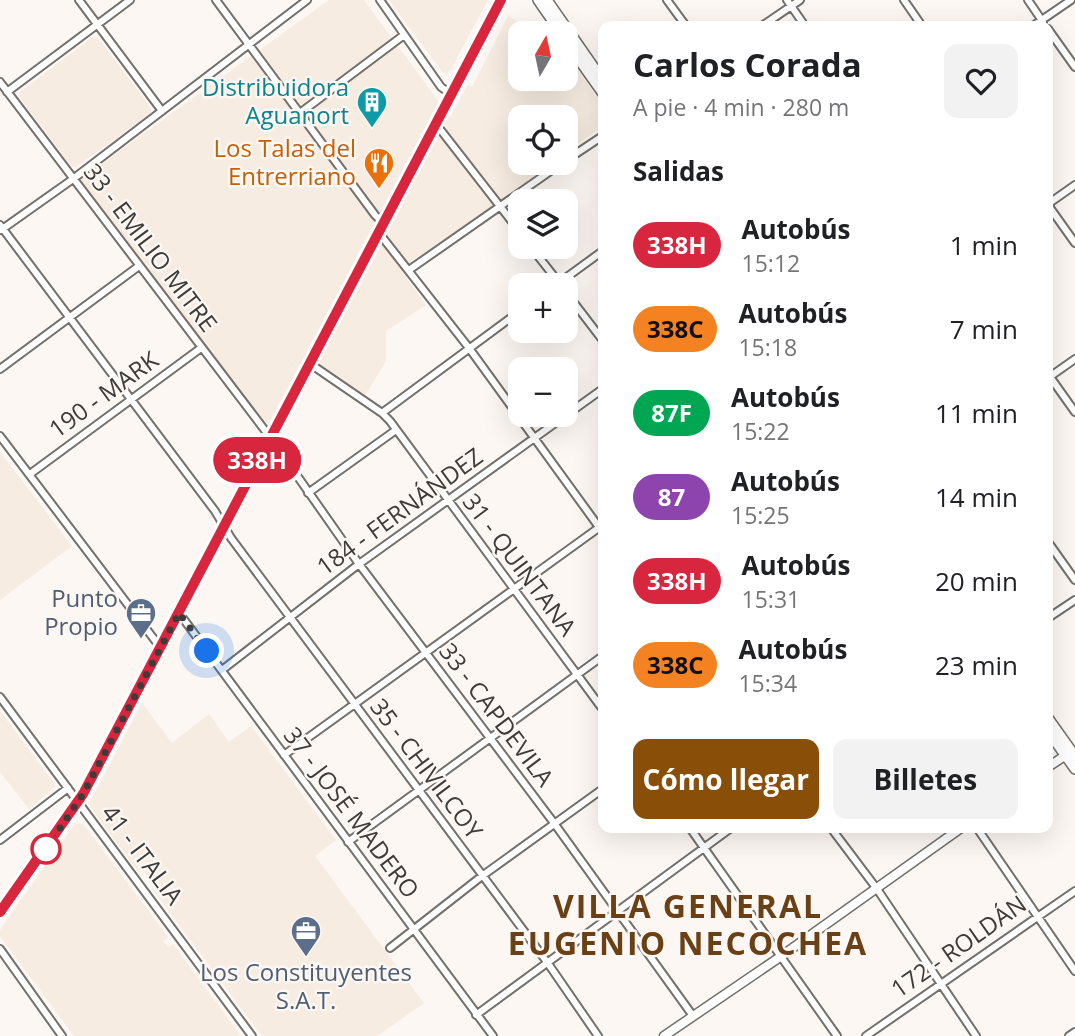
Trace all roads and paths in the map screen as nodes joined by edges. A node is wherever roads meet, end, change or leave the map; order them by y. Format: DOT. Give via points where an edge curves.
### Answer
graph roads {
  1 [pos="79,0"];
  2 [pos="130,0"];
  3 [pos="215,0"];
  4 [pos="307,0"];
  5 [pos="380,0"];
  6 [pos="501,0"];
  7 [pos="538,0"];
  8 [pos="547,0"];
  9 [pos="667,0"];
  10 [pos="800,0"];
  11 [pos="904,0"];
  12 [pos="1028,0"];
  13 [pos="1071,0"];
  14 [pos="789,3"];
  15 [pos="553,21"];
  16 [pos="682,21"];
  17 [pos="768,21"];
  18 [pos="802,21"];
  19 [pos="919,21"];
  20 [pos="1043,21"];
  21 [pos="1050,21"];
  22 [pos="97,24"];
  23 [pos="404,35"];
  24 [pos="1053,35"];
  25 [pos="249,44"];
  26 [pos="578,58"];
  27 [pos="1075,67"];
  28 [pos="598,73"];
  29 [pos="1,84"];
  30 [pos="598,87"];
  31 [pos="7,92"];
  32 [pos="451,94"];
  33 [pos="162,111"];
  34 [pos="300,113"];
  35 [pos="436,124"];
  36 [pos="598,139"];
  37 [pos="578,153"];
  38 [pos="545,175"];
  39 [pos="73,179"];
  40 [pos="1075,185"];
  41 [pos="1053,200"];
  42 [pos="500,205"];
  43 [pos="1053,211"];
  44 [pos="508,216"];
  45 [pos="380,227"];
  46 [pos="1,228"];
  47 [pos="1075,243"];
  48 [pos="598,255"];
  49 [pos="139,266"];
  50 [pos="409,270"];
  51 [pos="574,273"];
  52 [pos="578,308"];
  53 [pos="68,318"];
  54 [pos="508,320"];
  55 [pos="598,334"];
  56 [pos="201,348"];
  57 [pos="469,348"];
  58 [pos="1075,359"];
  59 [pos="309,363"];
  60 [pos="0,369"];
  61 [pos="1053,373"];
  62 [pos="1053,381"];
  63 [pos="598,392"];
  64 [pos="131,400"];
  65 [pos="1075,411"];
  66 [pos="382,413"];
  67 [pos="396,430"];
  68 [pos="0,436"];
  69 [pos="270,437"];
  70 [pos="534,438"];
  71 [pos="30,474"];
  72 [pos="308,493"];
  73 [pos="447,501"];
  74 [pos="598,523"];
  75 [pos="224,525"];
  76 [pos="598,531"];
  77 [pos="1053,549"];
  78 [pos="359,564"];
  79 [pos="1075,580"];
  80 [pos="514,589"];
  81 [pos="1075,600"];
  82 [pos="179,613"];
  83 [pos="1053,615"];
  84 [pos="290,617"];
  85 [pos="160,648"];
  86 [pos="425,653"];
  87 [pos="598,659"];
  88 [pos="222,670"];
  89 [pos="577,674"];
  90 [pos="0,697"];
  91 [pos="598,702"];
  92 [pos="354,705"];
  93 [pos="1053,726"];
  94 [pos="1053,736"];
  95 [pos="489,737"];
  96 [pos="1071,754"];
  97 [pos="284,755"];
  98 [pos="1053,764"];
  99 [pos="1075,769"];
  100 [pos="68,788"];
  101 [pos="419,790"];
  102 [pos="598,793"];
  103 [pos="78,802"];
  104 [pos="554,823"];
  105 [pos="694,833"];
  106 [pos="725,833"];
  107 [pos="835,833"];
  108 [pos="954,833"];
  109 [pos="979,833"];
  110 [pos="0,840"];
  111 [pos="348,842"];
  112 [pos="704,847"];
  113 [pos="482,876"];
  114 [pos="877,889"];
  115 [pos="1075,891"];
  116 [pos="4,896"];
  117 [pos="0,912"];
  118 [pos="617,912"];
  119 [pos="1036,917"];
  120 [pos="414,928"];
  121 [pos="390,948"];
  122 [pos="0,949"];
  123 [pos="780,957"];
  124 [pos="547,962"];
  125 [pos="1075,971"];
  126 [pos="940,984"];
  127 [pos="476,1015"];
  128 [pos="693,1016"];
  129 [pos="1075,1032"];
  130 [pos="62,1036"];
  131 [pos="252,1036"];
  132 [pos="493,1036"];
  133 [pos="598,1036"];
  134 [pos="664,1036"];
  135 [pos="837,1036"];
  136 [pos="866,1036"];
  137 [pos="976,1036"];
  138 [pos="1069,1036"];
  1 -- 22 [label="street"];
  2 -- 22 [label="street"];
  3 -- 25 [label="street"];
  4 -- 25 [label="street"];
  5 -- 23 [label="street"];
  6 -- 32 [label="main road"];
  7 -- 15 [label="main road"];
  8 -- 28 [label="main road"];
  9 -- 16 [label="street"];
  10 -- 14 [label="street"];
  11 -- 19 [label="street"];
  12 -- 20 [label="street"];
  13 -- 21 [label="street"];
  14 -- 17 [label="street"];
  14 -- 18 [label="street"];
  22 -- 31 [label="street"];
  22 -- 33 [label="street"];
  23 -- 32 [label="street"];
  23 -- 34 [label="street"];
  24 -- 27 [label="street"];
  25 -- 33 [label="street"];
  25 -- 34 [label="street"];
  26 -- 30 [label="main road"];
  29 -- 31 [label="street, 33 - EMILIO MITRE"];
  31 -- 39 [label="street, 33 - EMILIO MITRE"];
  32 -- 35 [label="main road"];
  33 -- 39 [label="street"];
  34 -- 45 [label="street"];
  35 -- 42 [label="street"];
  35 -- 45 [label="main road"];
  36 -- 37 [label="street"];
  38 -- 42 [label="street"];
  39 -- 46 [label="street"];
  39 -- 49 [label="street, 33 - EMILIO MITRE"];
  40 -- 41 [label="street"];
  42 -- 44 [label="street"];
  42 -- 50 [label="street"];
  43 -- 47 [label="street"];
  45 -- 50 [label="street"];
  45 -- 59 [label="main road"];
  46 -- 53 [label="street, 35 - CHIVILCOY"];
  48 -- 51 [label="street"];
  49 -- 53 [label="street"];
  49 -- 56 [label="street, 33 - EMILIO MITRE"];
  50 -- 57 [label="street"];
  52 -- 55 [label="street"];
  53 -- 60 [label="street"];
  53 -- 64 [label="street, 35 - CHIVILCOY"];
  54 -- 57 [label="street"];
  56 -- 64 [label="street, 190 - MARK"];
  56 -- 69 [label="street, 33 - EMILIO MITRE"];
  57 -- 66 [label="street"];
  57 -- 70 [label="street"];
  58 -- 61 [label="street"];
  59 -- 66 [label="street, 31 - QUINTANA"];
  59 -- 69 [label="main road"];
  62 -- 65 [label="street"];
  63 -- 70 [label="street, 184 - FERNÁNDEZ"];
  64 -- 71 [label="street, 190 - MARK"];
  64 -- 75 [label="street, 35 - CHIVILCOY"];
  66 -- 67 [label="street, 31 - QUINTANA"];
  67 -- 72 [label="street"];
  67 -- 73 [label="street, 31 - QUINTANA"];
  68 -- 71 [label="street"];
  69 -- 72 [label="street, 33 - CAPDEVILA"];
  69 -- 75 [label="main road"];
  70 -- 73 [label="street, 184 - FERNÁNDEZ"];
  70 -- 74 [label="street"];
  71 -- 85 [label="street"];
  72 -- 78 [label="street, 33 - CAPDEVILA"];
  73 -- 78 [label="street, 184 - FERNÁNDEZ"];
  73 -- 80 [label="street, 31 - QUINTANA"];
  75 -- 82 [label="main road"];
  75 -- 84 [label="street, 35 - CHIVILCOY"];
  76 -- 80 [label="street"];
  77 -- 79 [label="street"];
  78 -- 84 [label="street, 184 - FERNÁNDEZ"];
  78 -- 86 [label="street, 33 - CAPDEVILA"];
  80 -- 86 [label="street"];
  80 -- 89 [label="street, 31 - QUINTANA"];
  81 -- 83 [label="street"];
  82 -- 85 [label="main road"];
  82 -- 88 [label="street, 37 - JOSÉ MADERO"];
  84 -- 88 [label="street, 184 - FERNÁNDEZ"];
  84 -- 92 [label="street, 35 - CHIVILCOY"];
  85 -- 103 [label="main road"];
  86 -- 92 [label="street"];
  86 -- 95 [label="street, 33 - CAPDEVILA"];
  87 -- 89 [label="street"];
  88 -- 97 [label="street, 37 - JOSÉ MADERO"];
  89 -- 91 [label="street, 31 - QUINTANA"];
  89 -- 95 [label="street"];
  90 -- 100 [label="street, 41 - ITALIA"];
  92 -- 97 [label="street"];
  92 -- 101 [label="street, 35 - CHIVILCOY"];
  93 -- 96 [label="main road"];
  94 -- 96 [label="main road"];
  95 -- 101 [label="street"];
  95 -- 104 [label="street, 33 - CAPDEVILA"];
  96 -- 98 [label="street"];
  96 -- 99 [label="main road"];
  97 -- 111 [label="street, 37 - JOSÉ MADERO"];
  100 -- 103 [label="street, 41 - ITALIA"];
  100 -- 110 [label="street"];
  101 -- 111 [label="street"];
  101 -- 113 [label="street, 35 - CHIVILCOY"];
  102 -- 104 [label="street"];
  103 -- 116 [label="main road"];
  103 -- 131 [label="street, 41 - ITALIA"];
  104 -- 113 [label="street"];
  104 -- 118 [label="street, 33 - CAPDEVILA"];
  105 -- 112 [label="street"];
  106 -- 112 [label="street"];
  107 -- 114 [label="street"];
  108 -- 114 [label="street"];
  109 -- 119 [label="street"];
  111 -- 120 [label="street, 37 - JOSÉ MADERO"];
  112 -- 118 [label="street"];
  112 -- 123 [label="street"];
  113 -- 120 [label="street"];
  113 -- 124 [label="street, 35 - CHIVILCOY"];
  114 -- 123 [label="street"];
  114 -- 126 [label="street"];
  115 -- 119 [label="street, 172 - ROLDÁN"];
  116 -- 117 [label="main road"];
  118 -- 124 [label="street"];
  118 -- 128 [label="street, 33 - CAPDEVILA"];
  119 -- 125 [label="street"];
  119 -- 126 [label="street, 172 - ROLDÁN"];
  120 -- 121 [label="street"];
  120 -- 127 [label="street, 37 - JOSÉ MADERO"];
  122 -- 130 [label="street"];
  123 -- 128 [label="street"];
  123 -- 135 [label="street"];
  124 -- 127 [label="street"];
  124 -- 133 [label="street, 35 - CHIVILCOY"];
  126 -- 136 [label="street, 172 - ROLDÁN"];
  126 -- 137 [label="street"];
  127 -- 132 [label="street, 37 - JOSÉ MADERO"];
  128 -- 134 [label="street"];
  129 -- 138 [label="street"];
}
